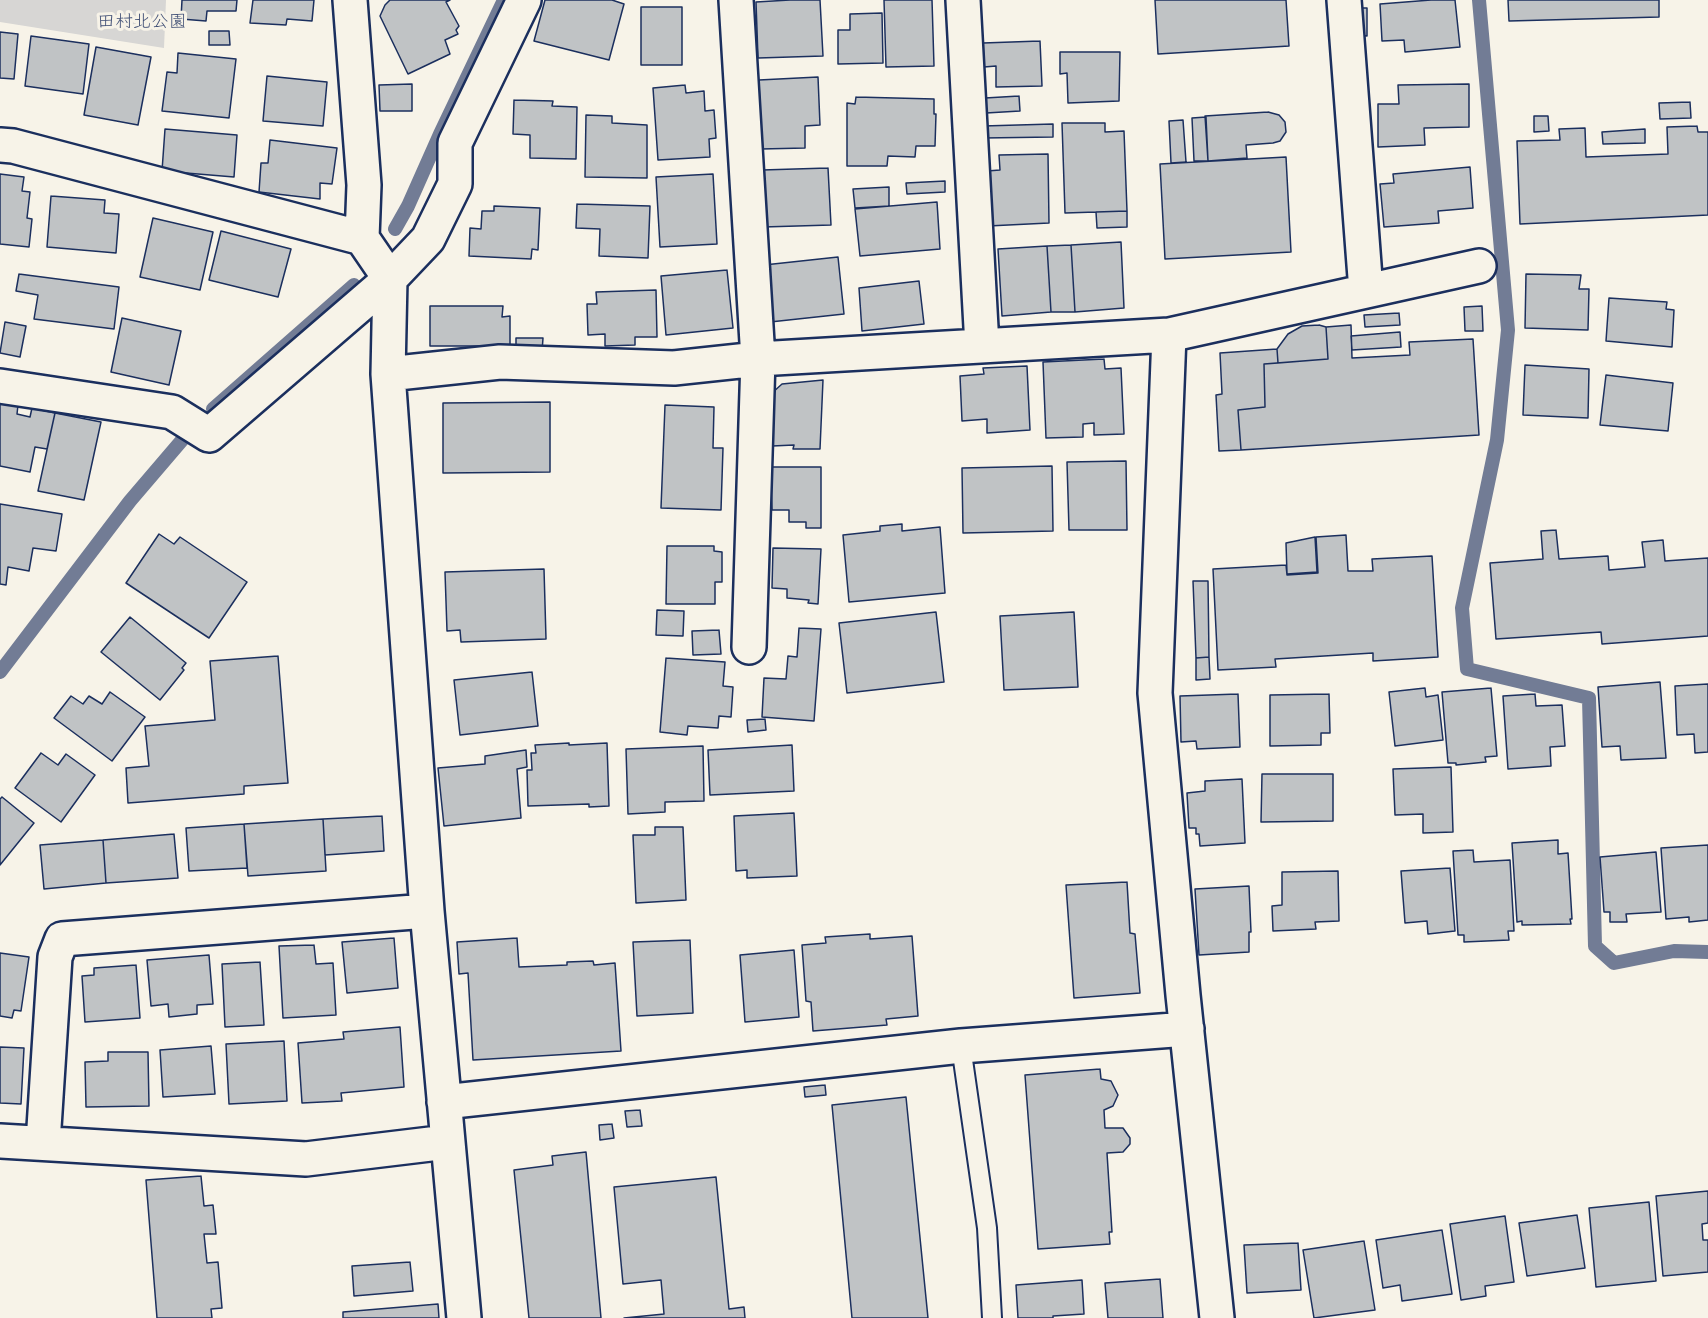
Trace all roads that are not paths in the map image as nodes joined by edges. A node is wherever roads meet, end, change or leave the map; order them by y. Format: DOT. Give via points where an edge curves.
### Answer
graph roads {
  1 [pos="350,0"];
  2 [pos="524,0"];
  3 [pos="736,0"];
  4 [pos="963,0"];
  5 [pos="1344,0"];
  6 [pos="0,145"];
  7 [pos="362,238"];
  8 [pos="1479,266"];
  9 [pos="390,279"];
  10 [pos="1366,291"];
  11 [pos="1169,335"];
  12 [pos="982,346"];
  13 [pos="758,359"];
  14 [pos="388,374"];
  15 [pos="0,386"];
  16 [pos="749,647"];
  17 [pos="427,911"];
  18 [pos="1187,1029"];
  19 [pos="961,1046"];
  20 [pos="444,1102"];
  21 [pos="0,1141"];
  22 [pos="447,1142"];
  23 [pos="43,1143"];
  24 [pos="464,1318"];
  25 [pos="992,1318"];
  26 [pos="1217,1318"];
  1 -- 7 [label="street" via="364,184"];
  2 -- 9 [label="street" via="455,144 455,184 428,239"];
  3 -- 13 [label="street"];
  4 -- 12 [label="street"];
  5 -- 10 [label="street"];
  6 -- 7 [label="street"];
  7 -- 9 [label="street"];
  8 -- 10 [label="street"];
  9 -- 14 [label="street"];
  9 -- 15 [label="street" via="209,435 172,412"];
  10 -- 11 [label="street"];
  11 -- 12 [label="street"];
  11 -- 18 [label="street" via="1155,693"];
  12 -- 13 [label="street"];
  13 -- 14 [label="street" via="674,368 500,362"];
  13 -- 16 [label="street"];
  14 -- 17 [label="street"];
  17 -- 20 [label="street"];
  17 -- 23 [label="street" via="62,939 55,957"];
  18 -- 19 [label="street"];
  18 -- 26 [label="street"];
  19 -- 20 [label="street"];
  19 -- 25 [label="lane" via="987,1228"];
  20 -- 22 [label="street"];
  21 -- 23 [label="street"];
  22 -- 23 [label="street" via="306,1159"];
  22 -- 24 [label="street"];
}
